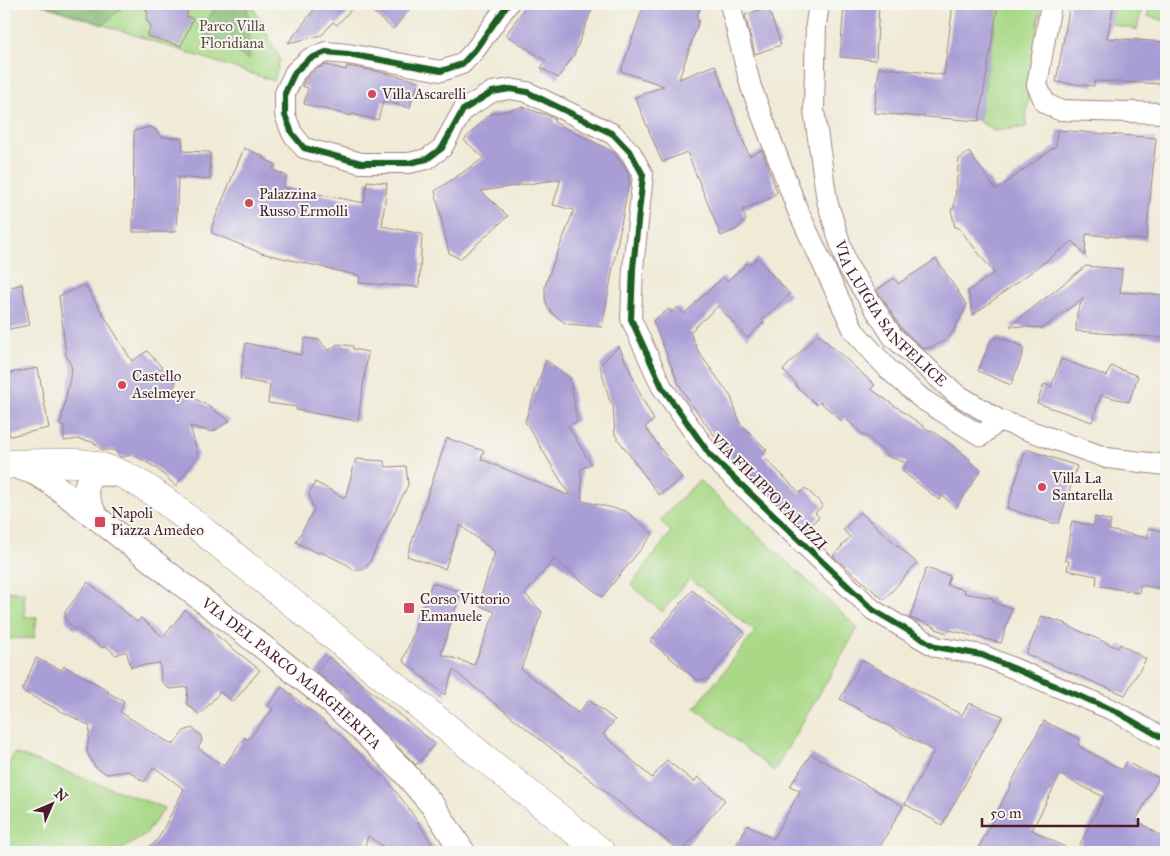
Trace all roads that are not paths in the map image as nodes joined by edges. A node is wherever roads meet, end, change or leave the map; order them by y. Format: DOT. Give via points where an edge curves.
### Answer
graph roads {
  1 [pos="508,4"];
  2 [pos="730,4"];
  3 [pos="819,4"];
  4 [pos="1051,4"];
  5 [pos="1166,114"];
  6 [pos="999,420"];
  7 [pos="7,465"];
  8 [pos="1166,465"];
  9 [pos="126,476"];
  10 [pos="97,518"];
  11 [pos="1166,740"];
  12 [pos="463,852"];
  13 [pos="601,852"];
  1 -- 11 [label="street, VIA FILIPPO PALIZZI" via="462,64 441,72 348,54 326,52 309,58 295,72 285,93 285,115 292,133 304,148 361,163 409,163 427,159 442,148 463,110 492,92 510,88 527,92 613,134 631,153 643,175 631,319 662,387 710,455 872,610 936,647 982,655 1115,711"];
  2 -- 6 [label="street" via="751,87 798,212 854,331 888,369 922,399 981,436"];
  3 -- 6 [label="street, VIA LUIGIA SANFELICE" via="814,110 828,201 847,265 893,337 955,393"];
  4 -- 5 [label="street" via="1037,85 1045,103 1058,110"];
  6 -- 8 [label="street, VIA LUIGIA SANFELICE" via="1107,458"];
  7 -- 9 [label="main road" via="88,464"];
  7 -- 10 [label="street, VIA DEL PARCO MARGHERITA" via="33,472 50,482"];
  9 -- 10 [label="street" via="105,473 94,475 87,482 87,495"];
  9 -- 13 [label="main road" via="207,534"];
  10 -- 12 [label="street, VIA DEL PARCO MARGHERITA" via="301,677 365,733 425,797"];
}
